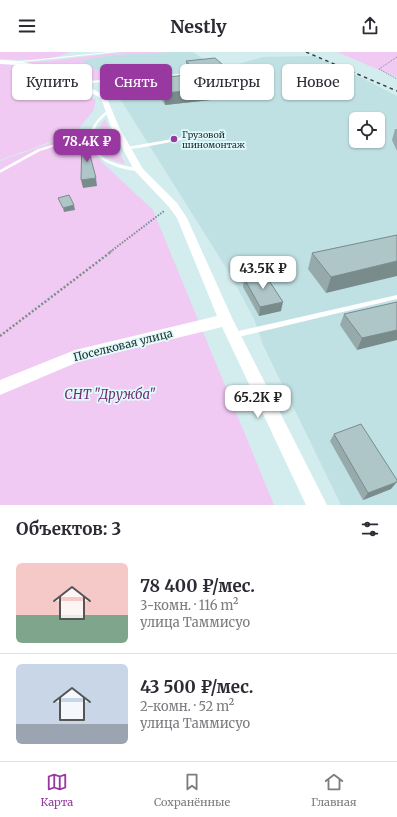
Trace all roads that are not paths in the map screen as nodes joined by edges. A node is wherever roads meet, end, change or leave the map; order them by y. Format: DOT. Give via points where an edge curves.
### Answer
graph roads {
  1 [pos="116,52"];
  2 [pos="0,62"];
  3 [pos="13,62"];
  4 [pos="22,64"];
  5 [pos="180,75"];
  6 [pos="92,82"];
  7 [pos="92,91"];
  8 [pos="110,110"];
  9 [pos="218,132"];
  10 [pos="90,138"];
  11 [pos="127,148"];
  12 [pos="138,170"];
  13 [pos="0,172"];
  14 [pos="397,297"];
  15 [pos="230,328"];
  16 [pos="0,388"];
  17 [pos="317,505"];
  1 -- 3 [label="lane"];
  2 -- 3 [label="street"];
  3 -- 4 [label="street"];
  5 -- 6 [label="lane"];
  7 -- 8 [label="street" via="104,97"];
  8 -- 10 [label="lane" via="97,121"];
  8 -- 11 [label="street" via="115,127"];
  9 -- 11 [label="lane" via="185,137 174,142"];
  10 -- 12 [label="lane" via="95,152 104,160"];
  10 -- 13 [label="lane" via="39,150"];
  11 -- 12 [label="street"];
  12 -- 15 [label="street" via="173,205 182,218"];
  14 -- 15 [label="lane"];
  15 -- 16 [label="street, Поселковая улица" via="75,356"];
  15 -- 17 [label="street"];
}
